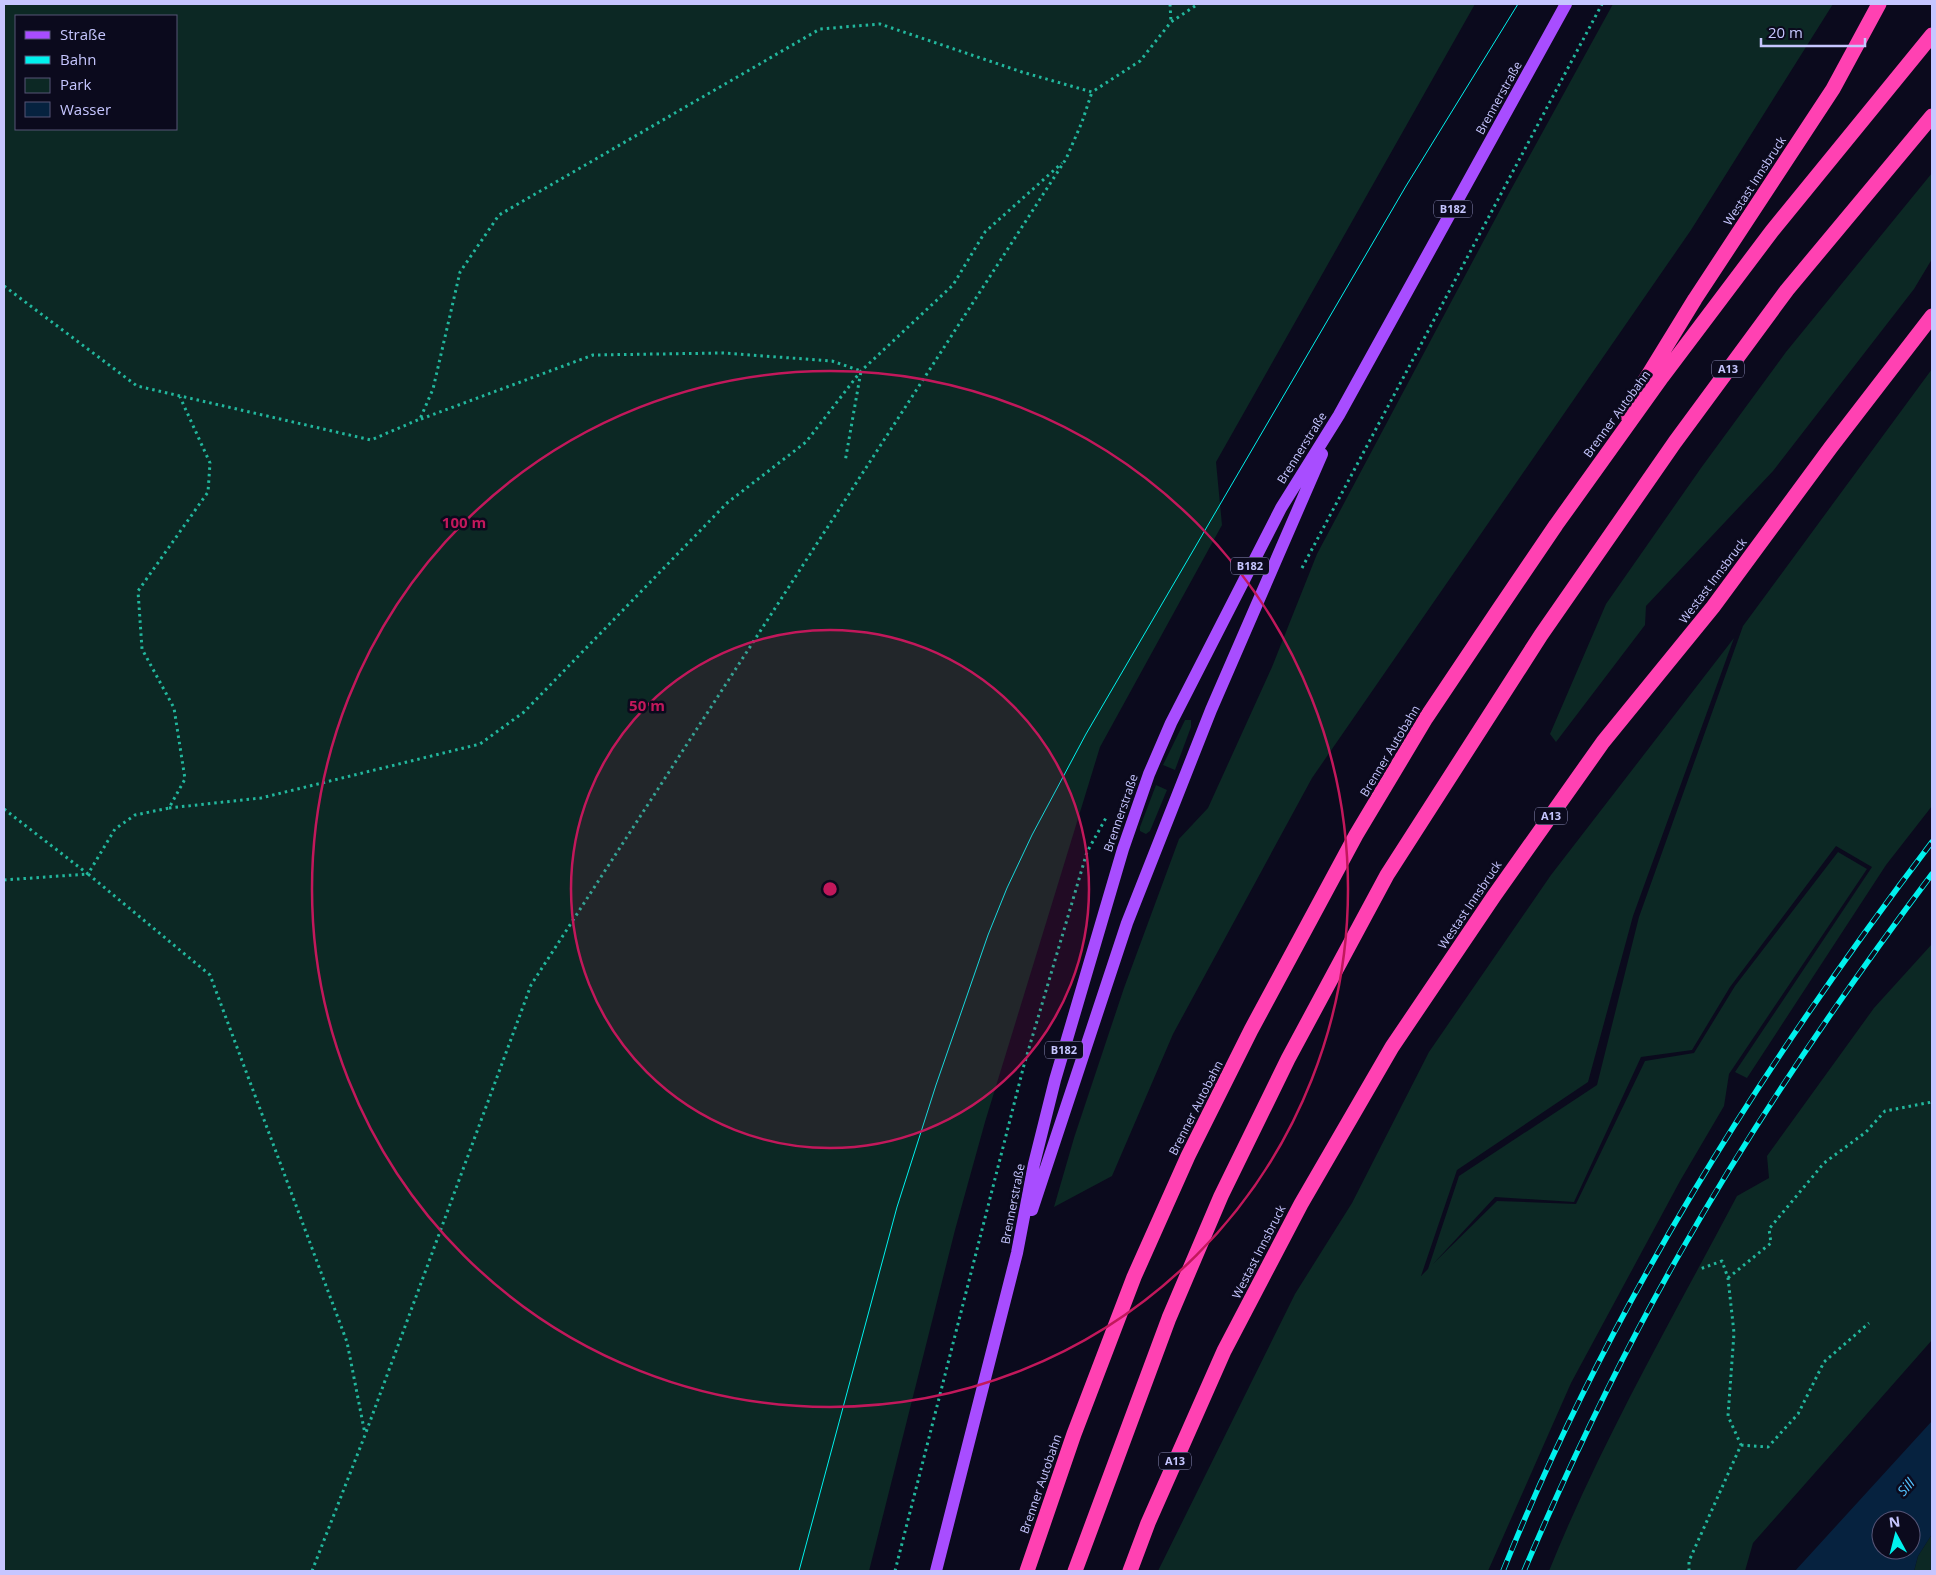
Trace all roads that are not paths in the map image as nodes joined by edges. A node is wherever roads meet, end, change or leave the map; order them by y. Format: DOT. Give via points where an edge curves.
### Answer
graph roads {
  1 [pos="1566,4"];
  2 [pos="1879,4"];
  3 [pos="1932,35"];
  4 [pos="1932,116"];
  5 [pos="1932,316"];
  6 [pos="1339,415"];
  7 [pos="1556,525"];
  8 [pos="1017,1253"];
  9 [pos="936,1571"];
  10 [pos="1027,1571"];
  11 [pos="1075,1571"];
  12 [pos="1130,1571"];
  1 -- 6 [label="main road, Brennerstraße / B182"];
  2 -- 7 [label="highway, Westast Innsbruck" via="1833,89 1695,299"];
  3 -- 7 [label="highway, Brenner Autobahn" via="1772,231"];
  4 -- 11 [label="highway, A13" via="1787,290 1675,442 1541,635 1387,875 1288,1059 1221,1196 1169,1318"];
  5 -- 12 [label="highway, Westast Innsbruck / A13" via="1713,607 1603,742 1392,1047 1301,1204 1224,1351"];
  6 -- 8 [label="main road, Brennerstraße / B182" via="1211,710 1126,923"];
  6 -- 8 [label="main road, Brennerstraße / B182" via="1281,508 1171,723 1149,774 1123,849 1055,1080"];
  7 -- 10 [label="highway, Brenner Autobahn" via="1426,718 1356,835 1188,1156 1134,1277 1074,1434"];
  8 -- 9 [label="main road, Brennerstraße / B182"];
}
